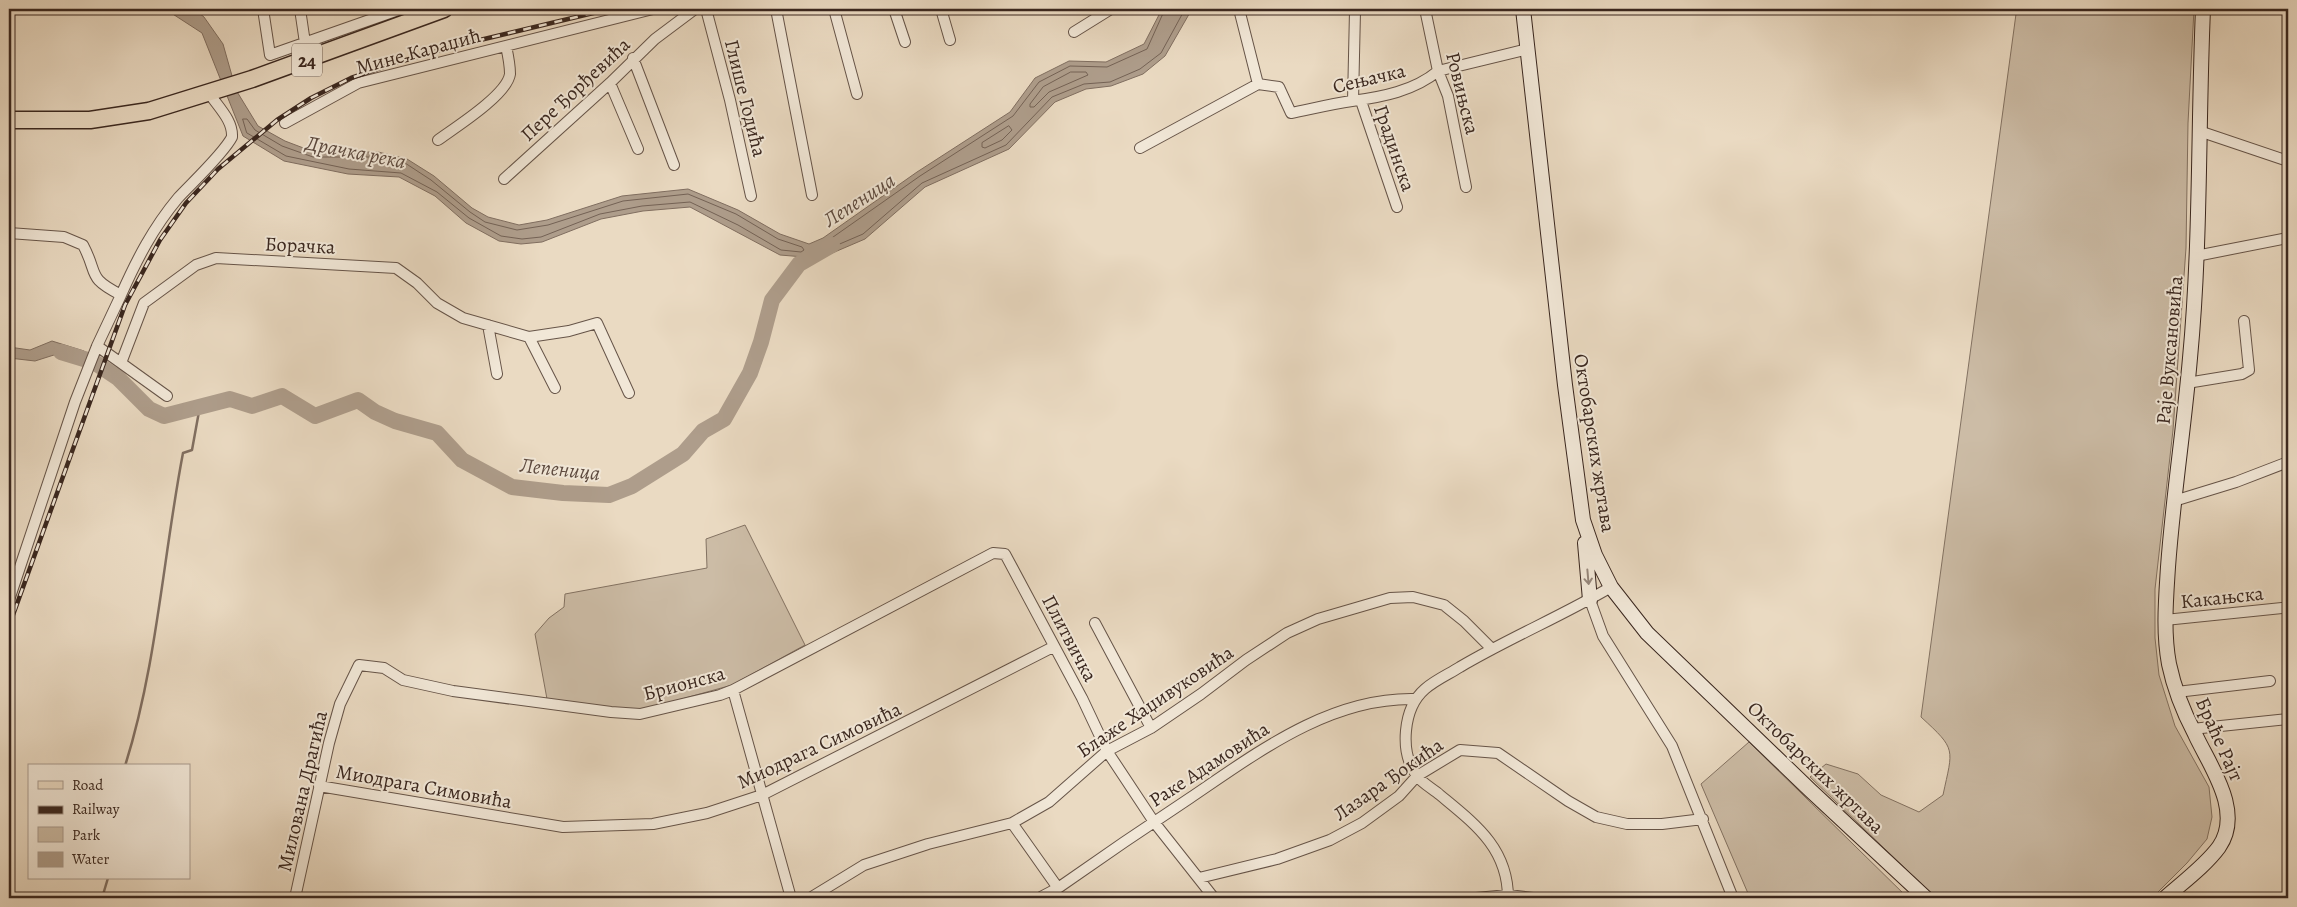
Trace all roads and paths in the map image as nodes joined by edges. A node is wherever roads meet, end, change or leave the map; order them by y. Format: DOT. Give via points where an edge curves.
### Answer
graph roads {
  1 [pos="263,9"];
  2 [pos="300,9"];
  3 [pos="401,9"];
  4 [pos="444,9"];
  5 [pos="653,9"];
  6 [pos="696,9"];
  7 [pos="706,9"];
  8 [pos="776,9"];
  9 [pos="834,9"];
  10 [pos="894,9"];
  11 [pos="941,9"];
  12 [pos="1111,9"];
  13 [pos="1239,9"];
  14 [pos="1426,9"];
  15 [pos="1523,9"];
  16 [pos="2203,9"];
  17 [pos="1355,11"];
  18 [pos="1074,32"];
  19 [pos="950,40"];
  20 [pos="905,42"];
  21 [pos="305,43"];
  22 [pos="506,46"];
  23 [pos="1528,49"];
  24 [pos="632,58"];
  25 [pos="1438,71"];
  26 [pos="610,83"];
  27 [pos="1258,84"];
  28 [pos="210,93"];
  29 [pos="856,94"];
  30 [pos="1357,101"];
  31 [pos="9,120"];
  32 [pos="286,123"];
  33 [pos="2199,131"];
  34 [pos="438,140"];
  35 [pos="1140,148"];
  36 [pos="638,149"];
  37 [pos="2288,161"];
  38 [pos="674,165"];
  39 [pos="504,178"];
  40 [pos="1466,187"];
  41 [pos="812,195"];
  42 [pos="751,196"];
  43 [pos="1397,207"];
  44 [pos="9,233"];
  45 [pos="2288,238"];
  46 [pos="2196,256"];
  47 [pos="121,295"];
  48 [pos="2244,321"];
  49 [pos="488,326"];
  50 [pos="529,336"];
  51 [pos="97,346"];
  52 [pos="120,363"];
  53 [pos="497,374"];
  54 [pos="2187,383"];
  55 [pos="555,388"];
  56 [pos="629,393"];
  57 [pos="167,396"];
  58 [pos="2288,462"];
  59 [pos="2174,500"];
  60 [pos="1583,520"];
  61 [pos="993,553"];
  62 [pos="1611,588"];
  63 [pos="9,600"];
  64 [pos="1590,600"];
  65 [pos="2282,608"];
  66 [pos="2165,620"];
  67 [pos="1095,623"];
  68 [pos="1053,647"];
  69 [pos="1492,648"];
  70 [pos="358,665"];
  71 [pos="2270,681"];
  72 [pos="733,690"];
  73 [pos="2177,692"];
  74 [pos="1415,699"];
  75 [pos="2288,719"];
  76 [pos="1151,728"];
  77 [pos="2192,729"];
  78 [pos="1107,751"];
  79 [pos="1417,776"];
  80 [pos="319,786"];
  81 [pos="762,795"];
  82 [pos="1703,818"];
  83 [pos="1154,822"];
  84 [pos="1012,823"];
  85 [pos="1199,878"];
  86 [pos="1058,888"];
  87 [pos="1508,897"];
  88 [pos="295,898"];
  89 [pos="791,898"];
  90 [pos="810,898"];
  91 [pos="1039,898"];
  92 [pos="1214,898"];
  93 [pos="1476,898"];
  94 [pos="1533,898"];
  95 [pos="1733,898"];
  96 [pos="1926,898"];
  97 [pos="2166,898"];
  1 -- 21 [label="street" via="270,55"];
  2 -- 21 [label="street"];
  3 -- 21 [label="street"];
  4 -- 28 [label="main road, 24"];
  5 -- 22 [label="street, Мине Караџић"];
  6 -- 24 [label="street, Пере Ђорђевића" via="654,38"];
  7 -- 42 [label="street, Глише Годића"];
  8 -- 41 [label="street"];
  9 -- 29 [label="street"];
  10 -- 20 [label="street"];
  11 -- 19 [label="street"];
  12 -- 18 [label="street"];
  13 -- 27 [label="street"];
  14 -- 25 [label="street, Ровињска"];
  15 -- 23 [label="street, Октобарских жртава"];
  16 -- 33 [label="street, Раје Вуксановића"];
  17 -- 30 [label="street, Градинска"];
  22 -- 32 [label="street, Мине Караџић" via="358,83"];
  22 -- 34 [label="street" via="510,74 505,86"];
  23 -- 25 [label="street, Сењачка"];
  23 -- 60 [label="street, Октобарских жртава" via="1555,304"];
  24 -- 26 [label="street, Пере Ђорђевића"];
  24 -- 38 [label="street"];
  25 -- 30 [label="street, Сењачка" via="1404,90"];
  25 -- 40 [label="street, Ровињска" via="1448,96"];
  26 -- 36 [label="street"];
  26 -- 39 [label="street, Пере Ђорђевића"];
  27 -- 30 [label="street, Сењачка" via="1279,87 1291,113"];
  27 -- 35 [label="street"];
  28 -- 31 [label="main road, 24" via="149,112 110,118"];
  28 -- 47 [label="street" via="233,130 230,140 152,232"];
  30 -- 43 [label="street, Градинска"];
  33 -- 37 [label="street"];
  33 -- 46 [label="street, Раје Вуксановића"];
  44 -- 47 [label="street" via="64,237 79,242 86,251 93,274 104,286"];
  45 -- 46 [label="street"];
  46 -- 54 [label="street, Раје Вуксановића"];
  47 -- 51 [label="street"];
  48 -- 54 [label="street" via="2249,370"];
  49 -- 50 [label="street, Борачка"];
  49 -- 52 [label="street, Борачка" via="463,318 437,303 396,268 216,258 196,265 144,303"];
  49 -- 53 [label="street"];
  50 -- 55 [label="street"];
  50 -- 56 [label="street, Борачка" via="569,331 597,323"];
  51 -- 52 [label="street"];
  51 -- 63 [label="street"];
  52 -- 57 [label="street"];
  54 -- 59 [label="street, Раје Вуксановића"];
  58 -- 59 [label="street" via="2236,482"];
  59 -- 66 [label="street, Раје Вуксановића"];
  60 -- 62 [label="street, Октобарских жртава"];
  60 -- 64 [label="street, one-way"];
  61 -- 68 [label="street, Плитвичка" via="1005,554"];
  61 -- 72 [label="street, Брионска"];
  62 -- 64 [label="street"];
  62 -- 96 [label="street, Октобарских жртава" via="1647,633"];
  64 -- 69 [label="street"];
  64 -- 82 [label="street" via="1603,636 1672,746"];
  65 -- 66 [label="street, Какањска"];
  66 -- 73 [label="street, Раје Вуксановића" via="2169,665"];
  67 -- 76 [label="street"];
  68 -- 78 [label="street, Плитвичка"];
  68 -- 81 [label="street, Миодрага Симовића"];
  69 -- 74 [label="street" via="1426,688"];
  69 -- 76 [label="street, Блаже Хаџивуковића" via="1444,605 1412,597 1390,598 1318,619 1287,633"];
  70 -- 72 [label="street, Брионска" via="384,668 403,680 453,691 640,714"];
  70 -- 80 [label="street, Милована Драгића" via="340,704"];
  71 -- 73 [label="street"];
  72 -- 81 [label="street"];
  73 -- 77 [label="street, Браће Рајт"];
  74 -- 79 [label="street" via="1405,732 1407,754"];
  74 -- 83 [label="street, Раке Адамовића" via="1390,698 1364,703 1295,729"];
  75 -- 77 [label="street"];
  76 -- 78 [label="street, Блаже Хаџивуковића"];
  77 -- 97 [label="street, Браће Рајт" via="2222,788 2226,831 2220,845 2204,864"];
  78 -- 83 [label="street, Плитвичка"];
  78 -- 84 [label="street, Блаже Хаџивуковића" via="1049,802"];
  79 -- 82 [label="street, Лазара Ђокића" via="1460,750 1485,751 1498,753 1596,818 1627,824 1662,824"];
  79 -- 85 [label="street, Лазара Ђокића" via="1400,796 1362,823 1330,840 1277,859"];
  79 -- 87 [label="street" via="1478,827 1496,849 1504,870"];
  80 -- 81 [label="street, Миодрага Симовића" via="563,827 653,824 707,813"];
  80 -- 88 [label="street, Милована Драгића"];
  81 -- 89 [label="street"];
  82 -- 95 [label="street"];
  83 -- 85 [label="street, Плитвичка"];
  83 -- 86 [label="street, Раке Адамовића"];
  84 -- 86 [label="street"];
  84 -- 90 [label="street, Блаже Хаџивуковића" via="928,844 864,865"];
  85 -- 92 [label="street, Плитвичка"];
  86 -- 91 [label="street, Раке Адамовића"];
  87 -- 93 [label="street"];
  87 -- 94 [label="street"];
}
